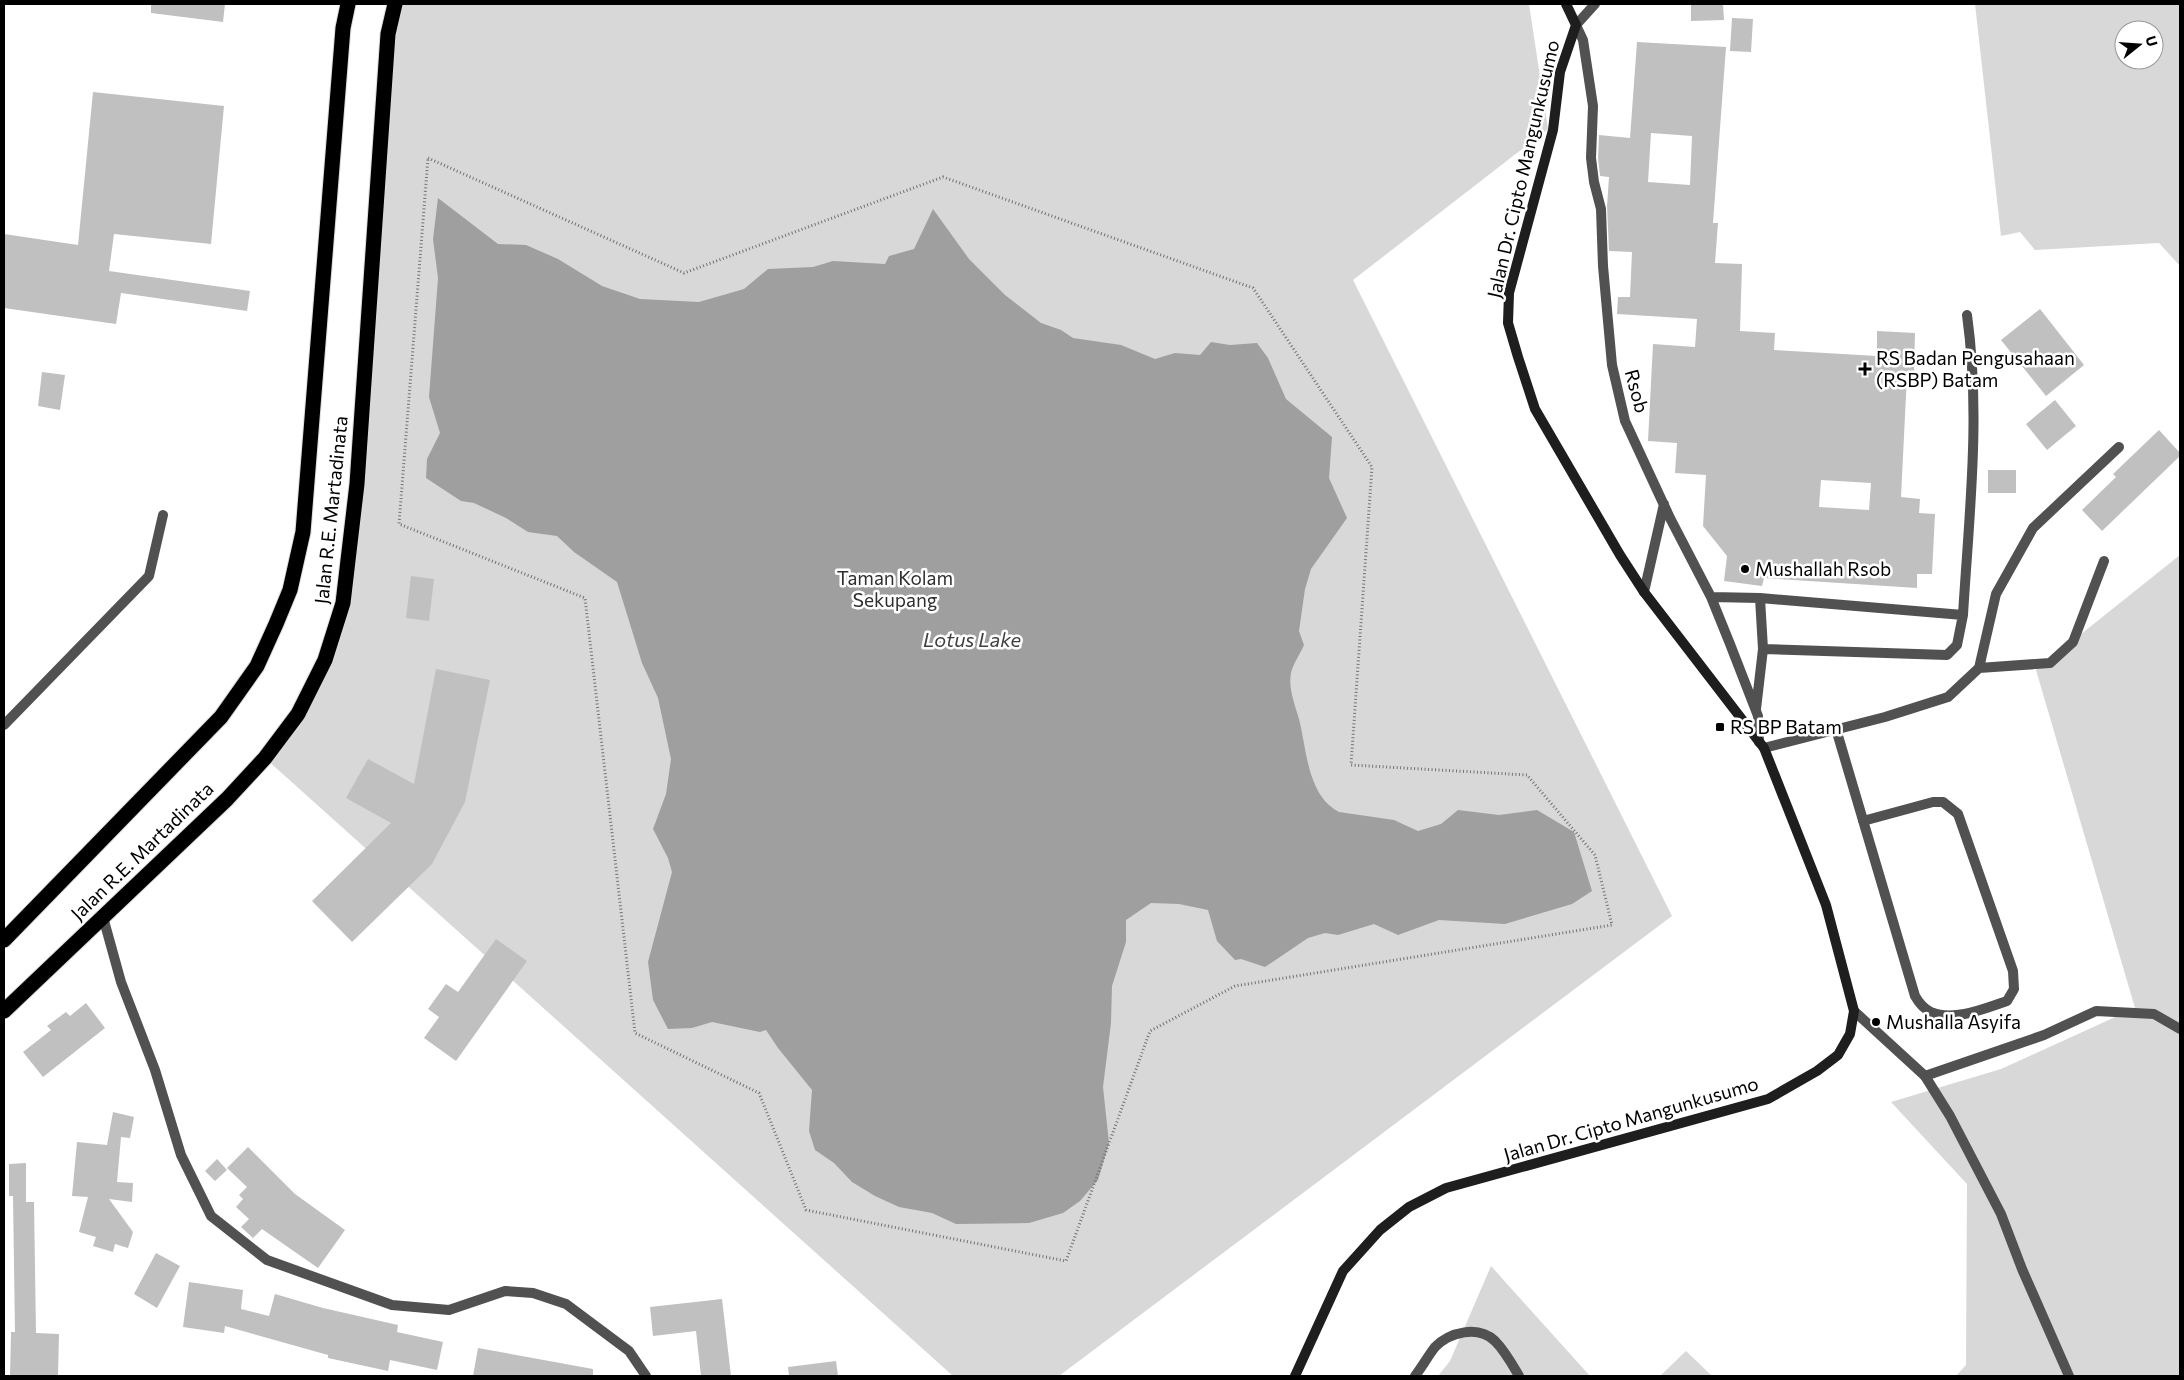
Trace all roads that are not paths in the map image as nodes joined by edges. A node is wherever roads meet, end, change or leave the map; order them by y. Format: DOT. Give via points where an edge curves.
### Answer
graph roads {
  1 [pos="348,4"];
  2 [pos="395,4"];
  3 [pos="1566,4"];
  4 [pos="1595,4"];
  5 [pos="1576,25"];
  6 [pos="1967,315"];
  7 [pos="2119,447"];
  8 [pos="1664,504"];
  9 [pos="163,514"];
  10 [pos="2104,561"];
  11 [pos="1644,592"];
  12 [pos="1710,597"];
  13 [pos="1760,598"];
  14 [pos="1964,615"];
  15 [pos="1762,650"];
  16 [pos="1979,668"];
  17 [pos="1756,710"];
  18 [pos="4,725"];
  19 [pos="1836,729"];
  20 [pos="1761,745"];
  21 [pos="1863,821"];
  22 [pos="103,917"];
  23 [pos="4,940"];
  24 [pos="1854,1010"];
  25 [pos="4,1011"];
  26 [pos="2180,1029"];
  27 [pos="1925,1076"];
  28 [pos="646,1376"];
  29 [pos="1295,1376"];
  30 [pos="1415,1376"];
  31 [pos="1519,1376"];
  32 [pos="2069,1376"];
  1 -- 23 [label="highway, Jalan R.E. Martadinata" via="303,532 290,590 257,666 221,717"];
  2 -- 22 [label="highway, Jalan R.E. Martadinata" via="388,34 357,484 343,604 326,660 298,714 265,758 227,799"];
  3 -- 5 [label="street, Jalan Dr. Cipto Mangunkusumo"];
  4 -- 5 [label="street"];
  5 -- 8 [label="street, Rsob" via="1584,46 1593,106 1592,158 1594,182 1602,209 1603,266 1612,365 1625,421"];
  5 -- 11 [label="street, Jalan Dr. Cipto Mangunkusumo" via="1560,72 1553,130 1509,293 1508,324 1535,409"];
  6 -- 14 [label="street" via="1975,423"];
  7 -- 16 [label="street" via="2033,528 1996,594"];
  8 -- 11 [label="street"];
  8 -- 12 [label="street, Rsob"];
  9 -- 18 [label="street" via="149,576"];
  10 -- 16 [label="street" via="2073,642 2050,664"];
  11 -- 20 [label="street, Jalan Dr. Cipto Mangunkusumo"];
  12 -- 13 [label="street"];
  12 -- 17 [label="street, Rsob"];
  13 -- 14 [label="street"];
  13 -- 15 [label="street"];
  14 -- 15 [label="street" via="1957,645 1947,655"];
  15 -- 17 [label="street"];
  16 -- 19 [label="street" via="1948,697"];
  17 -- 20 [label="street, Rsob"];
  19 -- 20 [label="street"];
  19 -- 21 [label="street"];
  20 -- 24 [label="street, Jalan Dr. Cipto Mangunkusumo" via="1826,905"];
  21 -- 21 [label="street" via="1915,996 1922,1007 1932,1013 1958,1014 2007,1000 2014,988 2013,972 1958,814 1943,802 1934,802"];
  22 -- 25 [label="highway, Jalan R.E. Martadinata"];
  22 -- 28 [label="street" via="121,982 155,1070 181,1155 211,1216 267,1260 392,1305 448,1310 505,1291 534,1293 566,1304 629,1351"];
  24 -- 27 [label="street"];
  24 -- 29 [label="street, Jalan Dr. Cipto Mangunkusumo" via="1850,1034 1838,1056 1768,1099 1446,1188 1409,1207 1380,1230 1342,1271"];
  26 -- 27 [label="street" via="2154,1014 2096,1011 2044,1035"];
  27 -- 32 [label="street" via="1950,1116 2001,1214"];
  30 -- 31 [label="street" via="1436,1347 1456,1333 1473,1332 1494,1340"];
}
